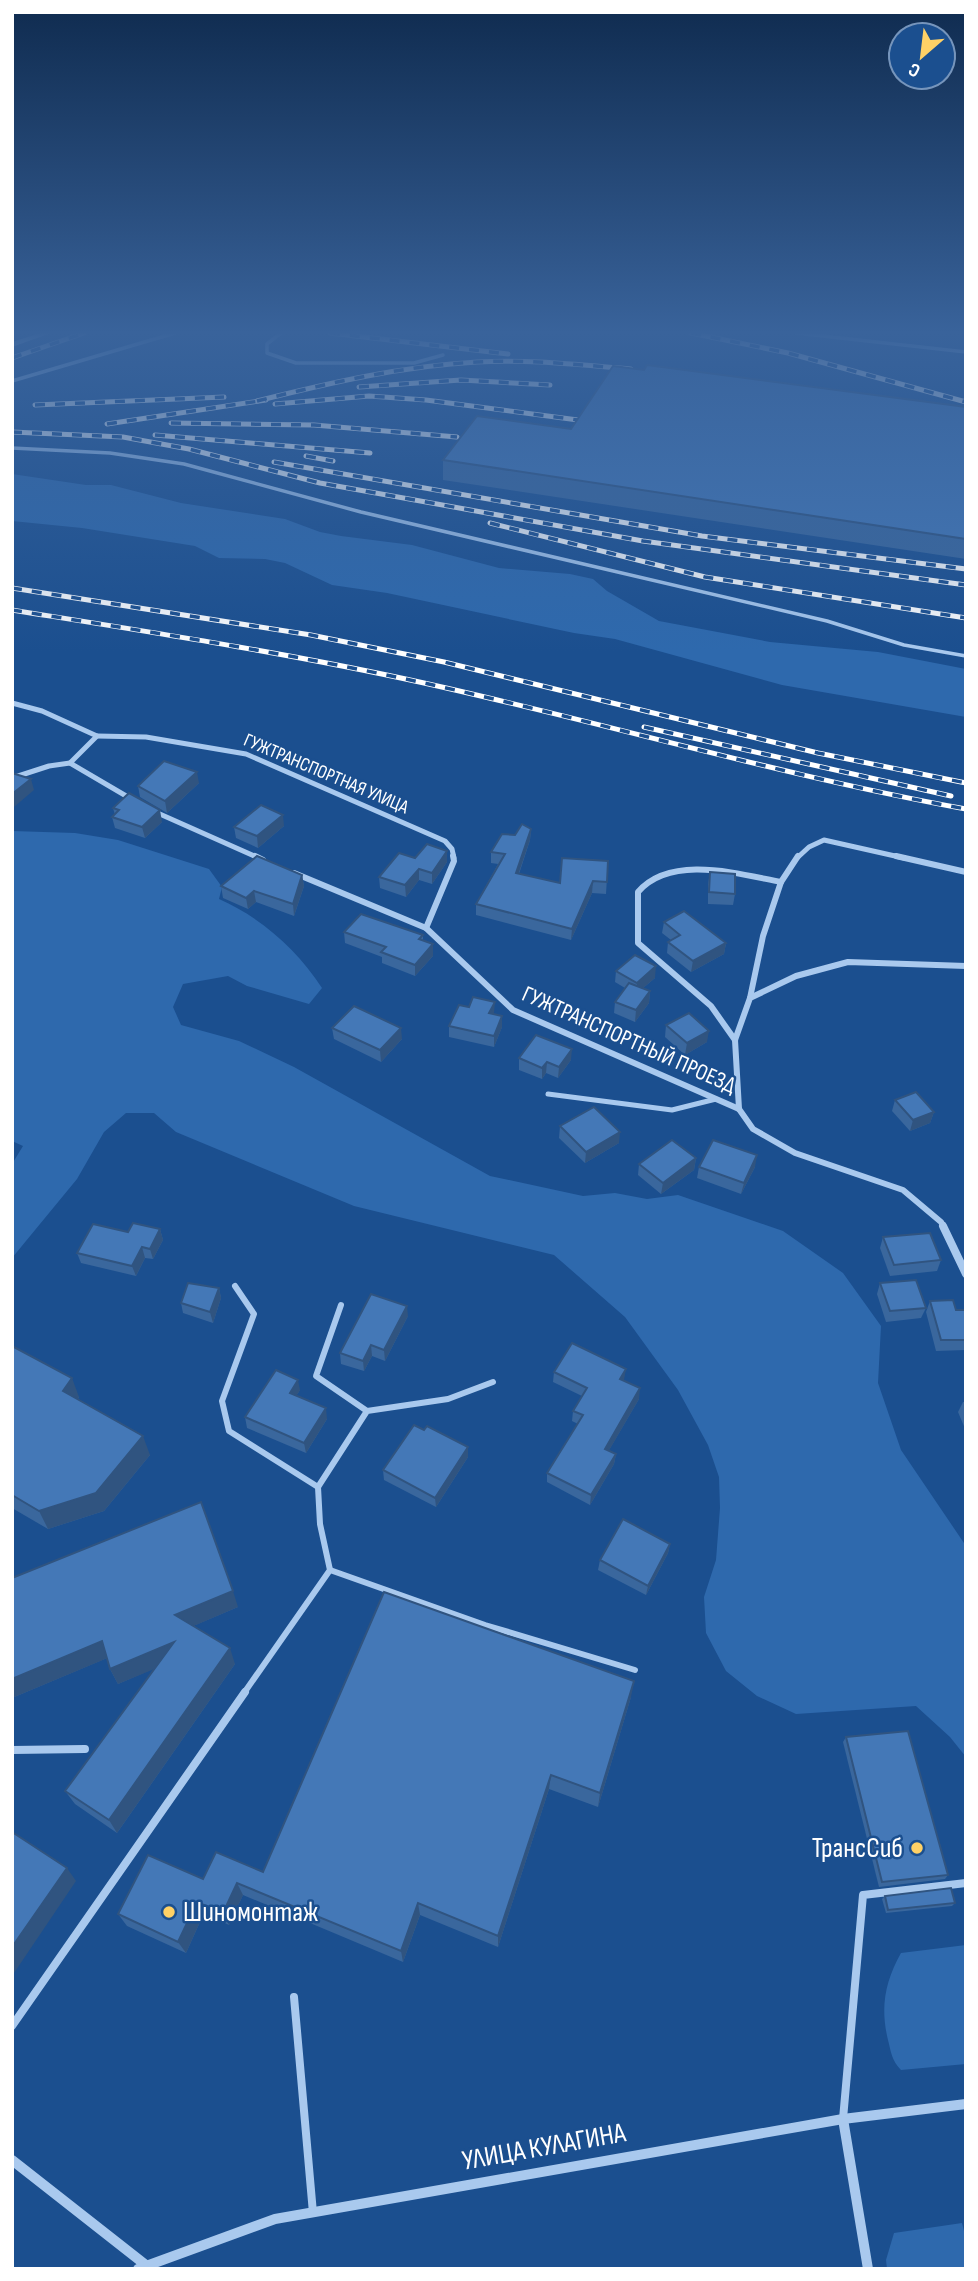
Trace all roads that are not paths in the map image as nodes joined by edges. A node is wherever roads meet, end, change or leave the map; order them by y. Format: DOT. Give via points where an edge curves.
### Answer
graph roads {
  1 [pos="12,448"];
  2 [pos="966,656"];
  3 [pos="12,704"];
  4 [pos="97,736"];
  5 [pos="70,764"];
  6 [pos="12,778"];
  7 [pos="276,865"];
  8 [pos="288,870"];
  9 [pos="966,872"];
  10 [pos="781,882"];
  11 [pos="426,928"];
  12 [pos="966,966"];
  13 [pos="751,998"];
  14 [pos="735,1040"];
  15 [pos="548,1094"];
  16 [pos="716,1099"];
  17 [pos="739,1109"];
  18 [pos="966,1274"];
  19 [pos="235,1286"];
  20 [pos="341,1305"];
  21 [pos="493,1382"];
  22 [pos="367,1411"];
  23 [pos="318,1488"];
  24 [pos="330,1570"];
  25 [pos="635,1670"];
  26 [pos="85,1749"];
  27 [pos="12,1750"];
  28 [pos="966,1883"];
  29 [pos="294,1997"];
  30 [pos="12,2026"];
  31 [pos="966,2104"];
  32 [pos="843,2119"];
  33 [pos="12,2161"];
  34 [pos="313,2213"];
  35 [pos="142,2267"];
  36 [pos="868,2269"];
  1 -- 2 [label="lane" via="110,453 184,464 374,515 827,621 904,645"];
  3 -- 4 [label="street" via="42,711"];
  4 -- 5 [label="street"];
  4 -- 11 [label="street, ГУЖТРАНСПОРТНАЯ УЛИЦА" via="146,737 246,754 445,841 454,861"];
  5 -- 6 [label="street"];
  5 -- 7 [label="street" via="177,824"];
  8 -- 11 [label="street, ГУЖТРАНСПОРТНЫЙ ПРОЕЗД"];
  9 -- 10 [label="street" via="824,840 799,852"];
  10 -- 13 [label="street" via="763,936"];
  10 -- 14 [label="street" via="728,872 686,872 650,880 638,892 638,943 711,1006"];
  11 -- 16 [label="street, ГУЖТРАНСПОРТНЫЙ ПРОЕЗД" via="513,1010"];
  12 -- 13 [label="street" via="848,962 796,976"];
  13 -- 14 [label="street"];
  14 -- 17 [label="street"];
  15 -- 16 [label="lane" via="672,1110"];
  16 -- 17 [label="street, ГУЖТРАНСПОРТНЫЙ ПРОЕЗД"];
  17 -- 18 [label="street, ГУЖТРАНСПОРТНЫЙ ПРОЕЗД" via="752,1129 795,1153 903,1190 941,1222"];
  19 -- 23 [label="lane" via="254,1314 222,1401 229,1431"];
  20 -- 22 [label="lane" via="316,1377"];
  21 -- 22 [label="lane" via="448,1399"];
  22 -- 23 [label="lane"];
  23 -- 24 [label="lane"];
  24 -- 25 [label="lane" via="485,1625"];
  24 -- 30 [label="lane"];
  26 -- 27 [label="lane"];
  28 -- 32 [label="lane" via="863,1895"];
  29 -- 34 [label="lane"];
  31 -- 32 [label="street, УЛИЦА КУЛАГИНА"];
  32 -- 34 [label="street, УЛИЦА КУЛАГИНА"];
  32 -- 36 [label="street"];
  33 -- 35 [label="street"];
  34 -- 35 [label="street, УЛИЦА КУЛАГИНА" via="275,2218"];
}
